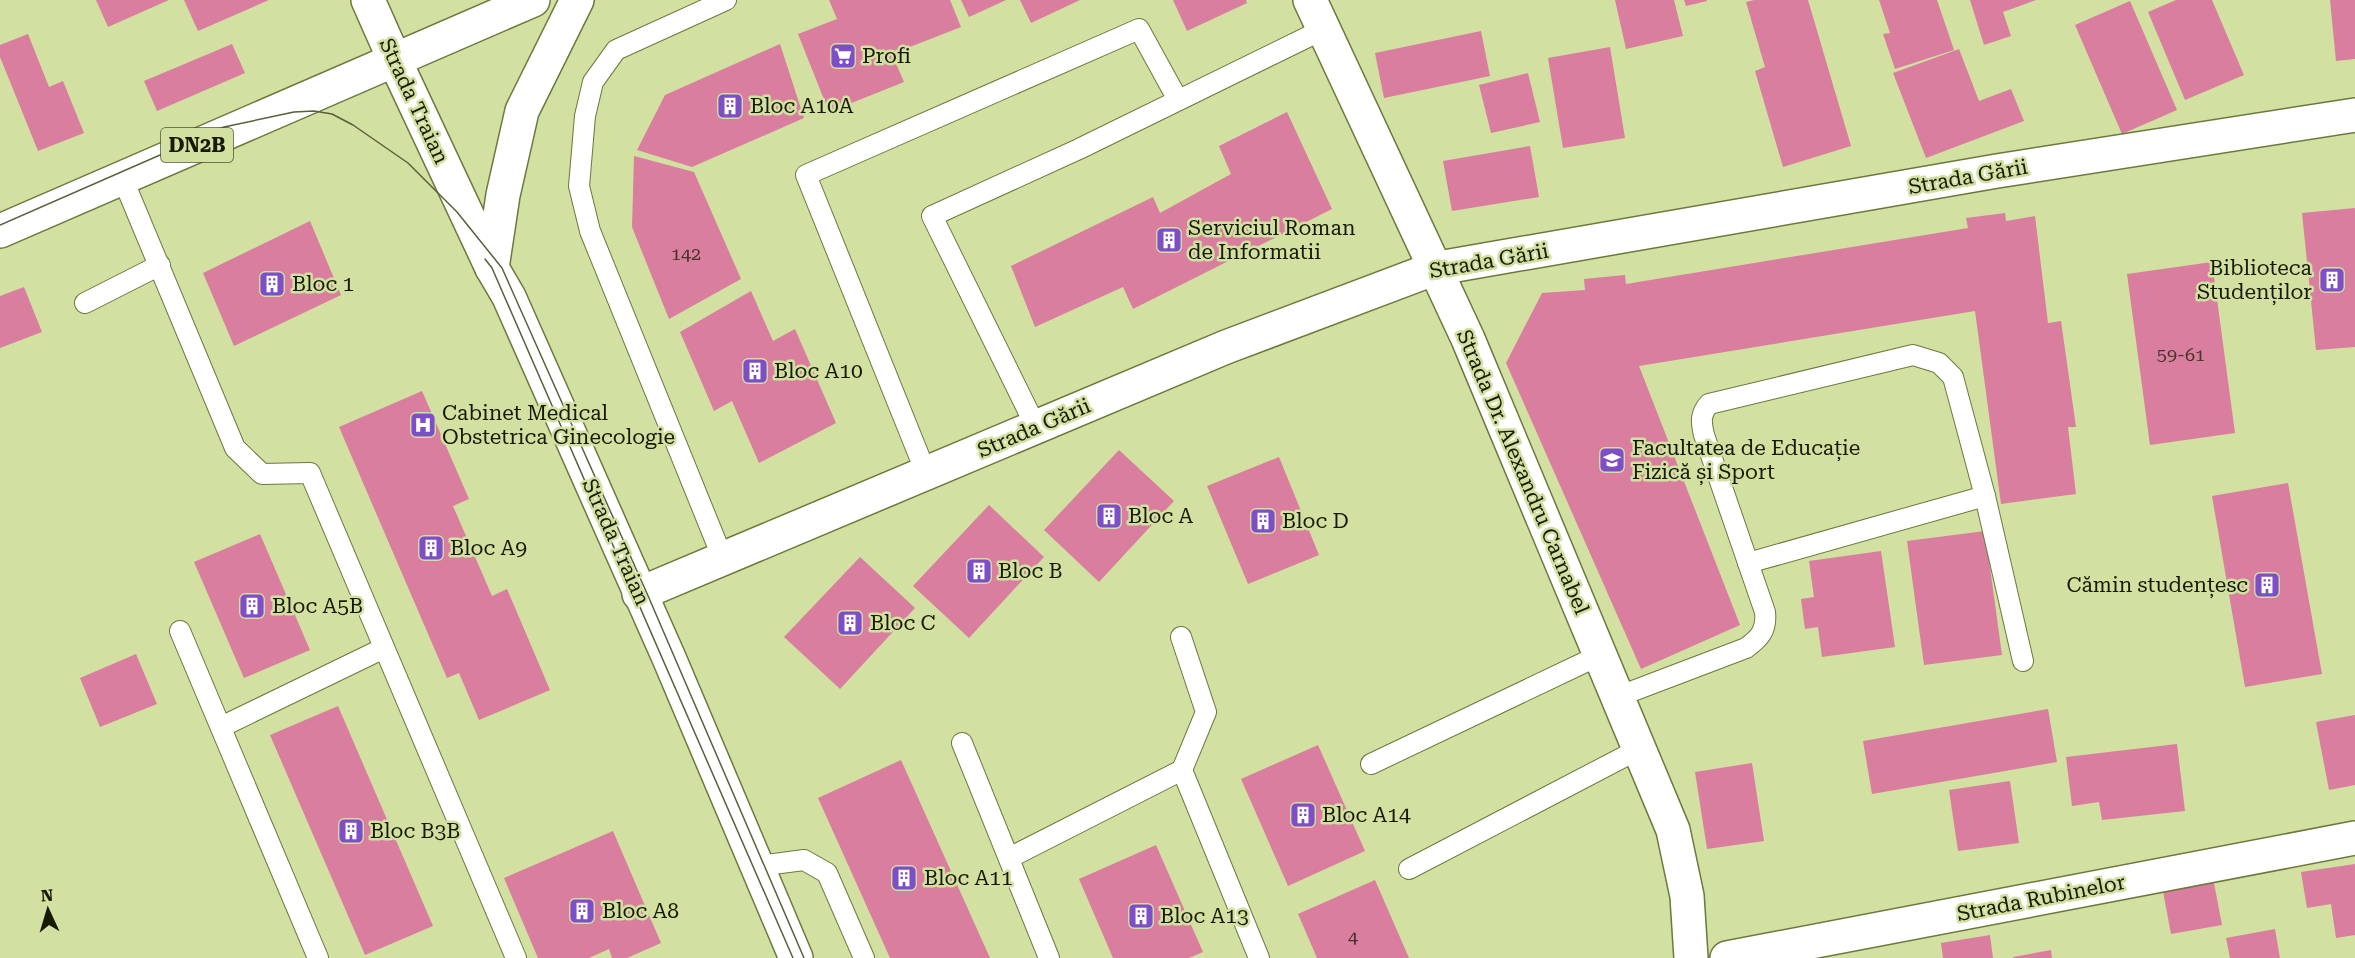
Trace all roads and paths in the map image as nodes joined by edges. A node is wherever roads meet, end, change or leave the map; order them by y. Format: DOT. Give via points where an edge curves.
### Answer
graph roads {
  1 [pos="368,0"];
  2 [pos="533,0"];
  3 [pos="578,0"];
  4 [pos="726,0"];
  5 [pos="1310,0"];
  6 [pos="1324,29"];
  7 [pos="395,61"];
  8 [pos="1178,100"];
  9 [pos="2355,115"];
  10 [pos="123,177"];
  11 [pos="0,231"];
  12 [pos="160,265"];
  13 [pos="492,268"];
  14 [pos="1433,269"];
  15 [pos="85,303"];
  16 [pos="1036,427"];
  17 [pos="927,473"];
  18 [pos="1985,496"];
  19 [pos="723,558"];
  20 [pos="1748,562"];
  21 [pos="639,594"];
  22 [pos="180,631"];
  23 [pos="1181,637"];
  24 [pos="384,648"];
  25 [pos="1600,655"];
  26 [pos="2023,661"];
  27 [pos="1617,697"];
  28 [pos="221,727"];
  29 [pos="962,743"];
  30 [pos="1639,749"];
  31 [pos="1371,764"];
  32 [pos="1182,770"];
  33 [pos="2355,837"];
  34 [pos="1009,858"];
  35 [pos="758,866"];
  36 [pos="1409,869"];
  37 [pos="318,958"];
  38 [pos="516,958"];
  39 [pos="796,958"];
  40 [pos="864,958"];
  41 [pos="1049,958"];
  42 [pos="1259,958"];
  43 [pos="1691,958"];
  44 [pos="1727,958"];
  1 -- 7 [label="street, Strada Traian"];
  2 -- 7 [label="street, DN2B"];
  3 -- 13 [label="street" via="522,111 502,195"];
  4 -- 19 [label="lane" via="616,50 593,82 585,116 579,186 590,231"];
  5 -- 6 [label="street, Strada Dr. Alexandru Carnabel"];
  6 -- 8 [label="lane"];
  6 -- 14 [label="street, Strada Dr. Alexandru Carnabel"];
  7 -- 10 [label="street, DN2B"];
  7 -- 13 [label="street, Strada Traian"];
  8 -- 16 [label="lane" via="932,216"];
  8 -- 17 [label="lane" via="1139,29 806,175"];
  9 -- 14 [label="street, Strada Gării" via="1997,171"];
  10 -- 11 [label="street, DN2B"];
  10 -- 12 [label="lane"];
  12 -- 15 [label="lane"];
  12 -- 24 [label="lane" via="235,448 262,474 310,472"];
  13 -- 21 [label="street, Strada Traian" via="509,297"];
  14 -- 16 [label="street, Strada Gării" via="1226,347"];
  14 -- 25 [label="street, Strada Dr. Alexandru Carnabel" via="1468,339"];
  16 -- 17 [label="street, Strada Gării"];
  17 -- 19 [label="street, Strada Gării"];
  18 -- 20 [label="lane"];
  18 -- 20 [label="lane" via="1953,378 1939,363 1913,355 1709,404 1701,421 1704,435"];
  18 -- 26 [label="lane"];
  19 -- 21 [label="street, Strada Gării"];
  20 -- 27 [label="lane" via="1766,612 1758,640"];
  21 -- 35 [label="street, Strada Traian"];
  22 -- 28 [label="lane"];
  23 -- 32 [label="lane" via="1206,712"];
  24 -- 28 [label="lane"];
  24 -- 38 [label="lane"];
  25 -- 27 [label="street, Strada Dr. Alexandru Carnabel"];
  25 -- 31 [label="lane"];
  27 -- 30 [label="street, Strada Dr. Alexandru Carnabel"];
  28 -- 37 [label="lane"];
  29 -- 34 [label="lane"];
  30 -- 36 [label="lane"];
  30 -- 43 [label="street, Strada Dr. Alexandru Carnabel" via="1673,830 1686,896"];
  32 -- 34 [label="lane"];
  32 -- 42 [label="lane"];
  33 -- 44 [label="street, Strada Rubinelor"];
  34 -- 41 [label="lane"];
  35 -- 39 [label="street, Strada Traian"];
  35 -- 40 [label="lane" via="804,860 827,873"];
}
